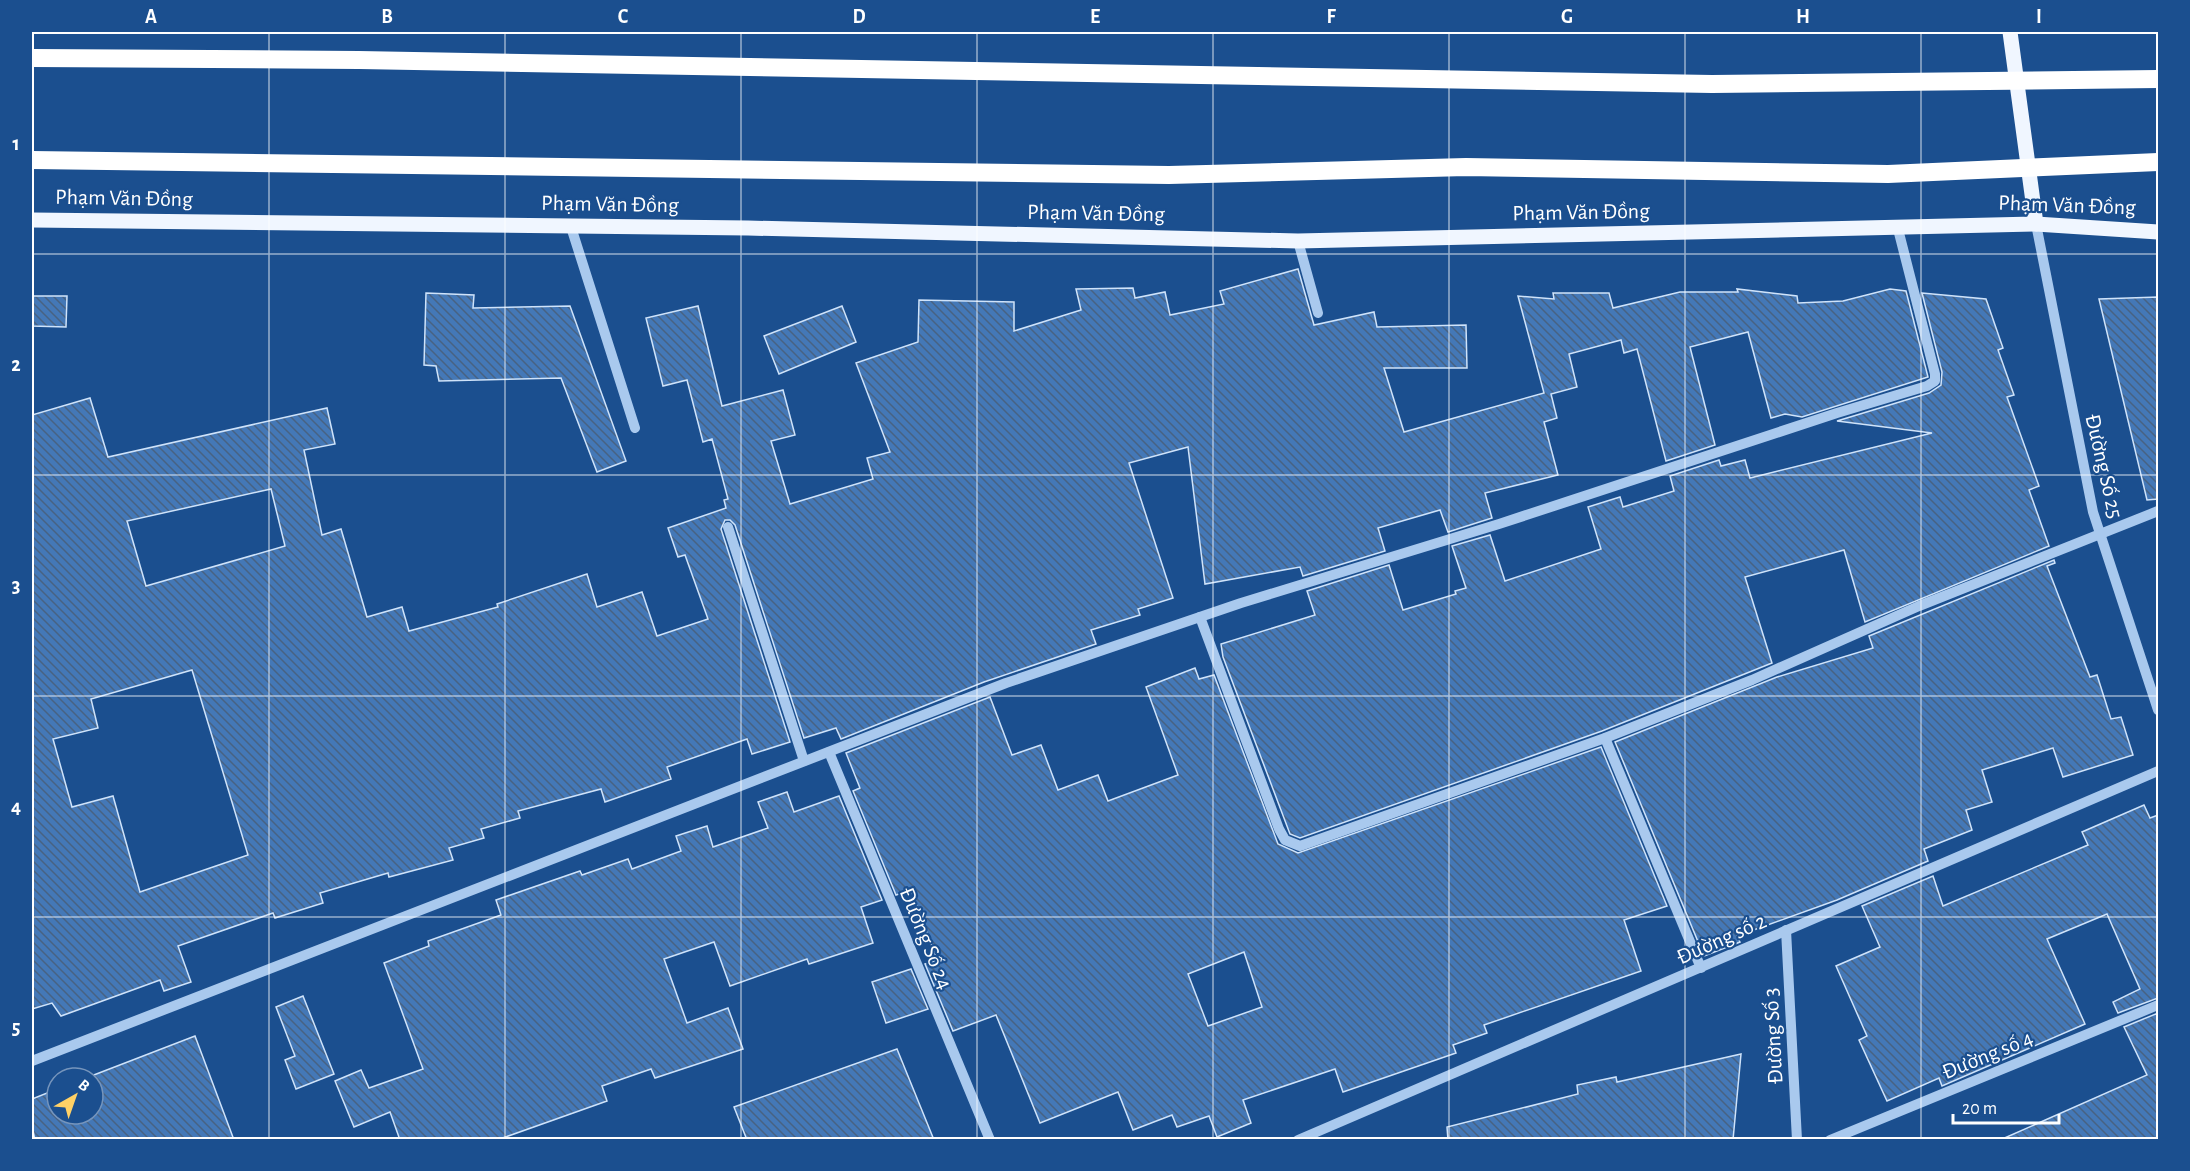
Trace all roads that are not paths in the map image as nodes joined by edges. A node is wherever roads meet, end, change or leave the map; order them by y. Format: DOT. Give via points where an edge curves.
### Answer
graph roads {
  1 [pos="2010,32"];
  2 [pos="32,58"];
  3 [pos="2158,79"];
  4 [pos="2017,80"];
  5 [pos="32,160"];
  6 [pos="2158,162"];
  7 [pos="2028,166"];
  8 [pos="32,220"];
  9 [pos="2036,224"];
  10 [pos="571,226"];
  11 [pos="1898,229"];
  12 [pos="2158,232"];
  13 [pos="1299,241"];
  14 [pos="1318,313"];
  15 [pos="635,428"];
  16 [pos="2158,510"];
  17 [pos="729,527"];
  18 [pos="2100,532"];
  19 [pos="1200,617"];
  20 [pos="2158,710"];
  21 [pos="1605,738"];
  22 [pos="829,752"];
  23 [pos="804,761"];
  24 [pos="2158,771"];
  25 [pos="1786,930"];
  26 [pos="1701,968"];
  27 [pos="2158,1005"];
  28 [pos="32,1061"];
  29 [pos="990,1140"];
  30 [pos="1298,1140"];
  31 [pos="1797,1140"];
  32 [pos="1830,1140"];
  1 -- 4 [label="main road"];
  2 -- 4 [label="highway" via="1712,84"];
  3 -- 4 [label="highway"];
  4 -- 7 [label="main road"];
  5 -- 7 [label="highway, Phạm Văn Đồng" via="1169,175 1466,167 1888,174"];
  6 -- 7 [label="highway, Phạm Văn Đồng"];
  7 -- 9 [label="main road"];
  8 -- 10 [label="main road, Phạm Văn Đồng"];
  9 -- 11 [label="main road, Phạm Văn Đồng"];
  9 -- 12 [label="main road, Phạm Văn Đồng"];
  9 -- 18 [label="street, Đường Số 25"];
  10 -- 13 [label="main road, Phạm Văn Đồng"];
  10 -- 15 [label="street"];
  11 -- 13 [label="main road, Phạm Văn Đồng"];
  11 -- 19 [label="street" via="1935,374 1935,381 1927,386"];
  13 -- 14 [label="street"];
  16 -- 18 [label="street"];
  17 -- 23 [label="street"];
  18 -- 20 [label="street, Đường Số 25"];
  18 -- 21 [label="street"];
  19 -- 21 [label="street" via="1279,828 1292,845 1300,846"];
  19 -- 22 [label="street" via="1006,683"];
  21 -- 26 [label="street"];
  22 -- 23 [label="street"];
  22 -- 29 [label="street, Đường Số 24"];
  23 -- 28 [label="street"];
  24 -- 25 [label="street, Đường số 2"];
  25 -- 26 [label="street, Đường số 2"];
  25 -- 31 [label="street, Đường Số 3"];
  26 -- 30 [label="street, Đường số 2"];
  27 -- 32 [label="street, Đường số 4"];
}
